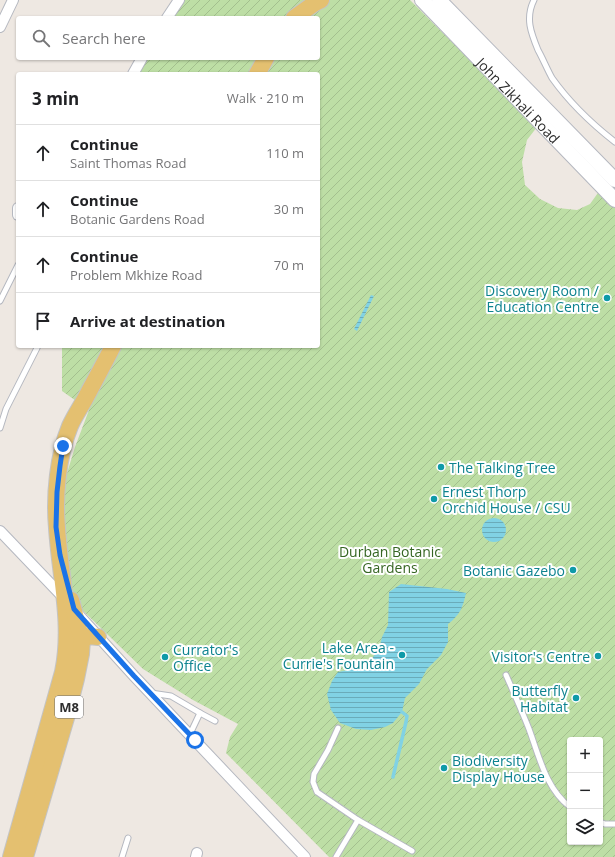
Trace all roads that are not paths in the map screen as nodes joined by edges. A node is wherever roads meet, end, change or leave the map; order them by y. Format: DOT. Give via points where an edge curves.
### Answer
graph roads {
  1 [pos="13,0"];
  2 [pos="179,0"];
  3 [pos="321,0"];
  4 [pos="422,0"];
  5 [pos="439,0"];
  6 [pos="534,0"];
  7 [pos="168,16"];
  8 [pos="297,16"];
  9 [pos="0,27"];
  10 [pos="141,60"];
  11 [pos="265,60"];
  12 [pos="134,72"];
  13 [pos="259,72"];
  14 [pos="615,142"];
  15 [pos="615,180"];
  16 [pos="615,200"];
  17 [pos="16,269"];
  18 [pos="0,301"];
  19 [pos="37,348"];
  20 [pos="112,348"];
  21 [pos="0,428"];
  22 [pos="0,531"];
  23 [pos="60,555"];
  24 [pos="56,580"];
  25 [pos="68,604"];
  26 [pos="98,636"];
  27 [pos="82,640"];
  28 [pos="506,675"];
  29 [pos="150,692"];
  30 [pos="200,713"];
  31 [pos="215,721"];
  32 [pos="338,728"];
  33 [pos="190,734"];
  34 [pos="567,804"];
  35 [pos="358,820"];
  36 [pos="603,823"];
  37 [pos="615,824"];
  38 [pos="128,838"];
  39 [pos="412,851"];
  40 [pos="11,857"];
  41 [pos="25,857"];
  42 [pos="122,857"];
  43 [pos="305,857"];
  44 [pos="336,857"];
  1 -- 9 [label="street"];
  2 -- 7 [label="street"];
  3 -- 8 [label="main road"];
  4 -- 16 [label="main road, John Zikhali Road"];
  5 -- 15 [label="main road, John Zikhali Road"];
  6 -- 14 [label="lane" via="529,16 529,27 552,76 599,130"];
  10 -- 12 [label="street"];
  11 -- 13 [label="main road"];
  17 -- 18 [label="lane"];
  19 -- 21 [label="lane" via="6,409"];
  20 -- 23 [label="main road, M8" via="70,426 63,446 57,492 56,527"];
  22 -- 24 [label="street"];
  23 -- 24 [label="main road, M8"];
  23 -- 25 [label="main road, M8"];
  24 -- 25 [label="main road, M8"];
  25 -- 26 [label="street"];
  25 -- 27 [label="main road, M8"];
  25 -- 40 [label="main road, M8" via="68,640 63,672"];
  26 -- 27 [label="main road" via="89,636"];
  26 -- 29 [label="street"];
  27 -- 41 [label="main road, M8" via="72,695"];
  28 -- 34 [label="lane" via="545,773 554,792"];
  29 -- 30 [label="lane" via="171,696"];
  29 -- 33 [label="street"];
  30 -- 31 [label="lane"];
  30 -- 33 [label="lane"];
  32 -- 35 [label="lane" via="314,774 314,786 317,792"];
  33 -- 43 [label="street"];
  35 -- 39 [label="lane"];
  35 -- 44 [label="lane"];
  36 -- 37 [label="lane"];
  38 -- 42 [label="lane"];
}
